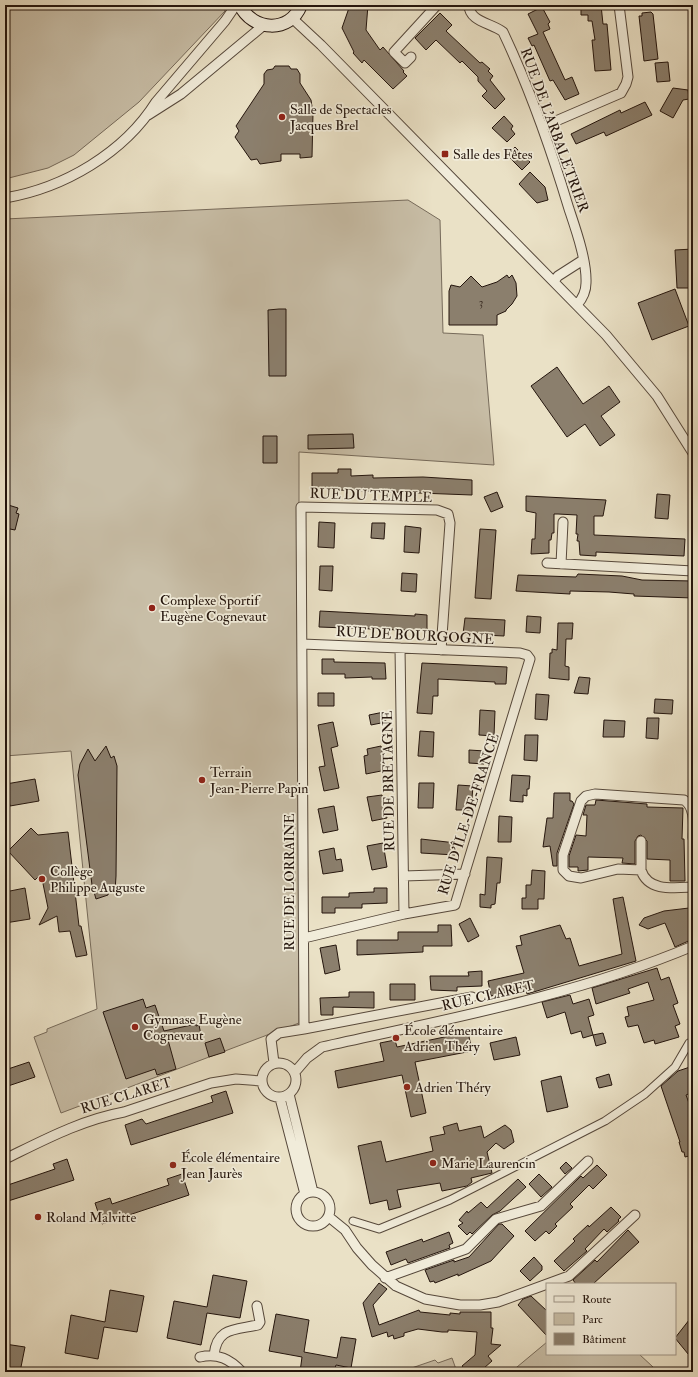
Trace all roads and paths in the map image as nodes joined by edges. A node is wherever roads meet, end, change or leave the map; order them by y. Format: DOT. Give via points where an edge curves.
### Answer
graph roads {
  1 [pos="236,5"];
  2 [pos="240,5"];
  3 [pos="301,5"];
  4 [pos="437,5"];
  5 [pos="469,5"];
  6 [pos="619,5"];
  7 [pos="292,18"];
  8 [pos="264,26"];
  9 [pos="411,57"];
  10 [pos="147,116"];
  11 [pos="542,127"];
  12 [pos="5,198"];
  13 [pos="583,260"];
  14 [pos="554,281"];
  15 [pos="577,304"];
  16 [pos="693,453"];
  17 [pos="301,507"];
  18 [pos="563,522"];
  19 [pos="547,563"];
  20 [pos="561,564"];
  21 [pos="693,571"];
  22 [pos="302,644"];
  23 [pos="400,648"];
  24 [pos="441,650"];
  25 [pos="527,654"];
  26 [pos="693,838"];
  27 [pos="641,841"];
  28 [pos="641,870"];
  29 [pos="465,874"];
  30 [pos="404,876"];
  31 [pos="693,887"];
  32 [pos="404,914"];
  33 [pos="304,938"];
  34 [pos="693,946"];
  35 [pos="472,997"];
  36 [pos="304,1030"];
  37 [pos="693,1041"];
  38 [pos="274,1063"];
  39 [pos="295,1072"];
  40 [pos="262,1081"];
  41 [pos="289,1094"];
  42 [pos="280,1098"];
  43 [pos="5,1159"];
  44 [pos="588,1161"];
  45 [pos="309,1193"];
  46 [pos="635,1215"];
  47 [pos="328,1217"];
  48 [pos="353,1221"];
  49 [pos="385,1278"];
  50 [pos="550,1283"];
  51 [pos="546,1284"];
  52 [pos="257,1306"];
  53 [pos="214,1355"];
  54 [pos="200,1357"];
  55 [pos="242,1372"];
  1 -- 10 [label="street"];
  2 -- 8 [label="main road" via="252,21"];
  3 -- 7 [label="main road"];
  4 -- 9 [label="street" via="394,52 405,64"];
  5 -- 11 [label="street, RUE DE L'ARBALETRIER" via="472,15 477,20 503,32"];
  6 -- 11 [label="street" via="628,77 621,93"];
  7 -- 8 [label="main road" via="283,24"];
  7 -- 14 [label="street"];
  8 -- 10 [label="street" via="181,94"];
  10 -- 12 [label="street" via="123,140 83,169 56,184"];
  11 -- 13 [label="street, RUE DE L'ARBALETRIER" via="576,229"];
  13 -- 14 [label="street"];
  13 -- 15 [label="street, RUE DE L'ARBALETRIER" via="586,284 583,298"];
  14 -- 15 [label="street"];
  15 -- 16 [label="street" via="625,356 657,396"];
  17 -- 22 [label="street, RUE DE LORRAINE"];
  17 -- 24 [label="street, RUE DU TEMPLE" via="437,510 448,514 450,523"];
  18 -- 20 [label="street"];
  19 -- 20 [label="street"];
  20 -- 21 [label="street"];
  22 -- 23 [label="street, RUE DE BOURGOGNE"];
  22 -- 33 [label="street, RUE DE LORRAINE"];
  23 -- 24 [label="street, RUE DE BOURGOGNE"];
  23 -- 30 [label="street, RUE DE BRETAGNE"];
  24 -- 25 [label="street, RUE DE BOURGOGNE"];
  25 -- 29 [label="street, RUE D'ÎLE-DE-FRANCE" via="530,659 526,677"];
  26 -- 28 [label="street" via="692,811 690,804 684,800 595,794 586,796 581,801 563,855 563,870 569,876 581,878 618,869"];
  27 -- 28 [label="street"];
  28 -- 31 [label="street" via="643,877 650,884 663,888"];
  29 -- 30 [label="street"];
  29 -- 32 [label="street, RUE D'ÎLE-DE-FRANCE" via="455,905"];
  30 -- 32 [label="street, RUE DE BRETAGNE"];
  32 -- 33 [label="street, RUE D'ÎLE-DE-FRANCE"];
  33 -- 36 [label="street, RUE DE LORRAINE"];
  34 -- 39 [label="street, RUE CLARET" via="608,977 546,995 322,1047 307,1058"];
  35 -- 36 [label="street"];
  36 -- 38 [label="street" via="278,1033 271,1039"];
  37 -- 48 [label="street" via="675,1067 645,1094 605,1121 450,1200 379,1229"];
  38 -- 39 [label="street" via="290,1066"];
  38 -- 40 [label="street" via="263,1073"];
  39 -- 41 [label="street" via="296,1083"];
  40 -- 42 [label="street" via="266,1093"];
  40 -- 43 [label="street, RUE CLARET" via="236,1079 211,1083 76,1125"];
  41 -- 42 [label="street"];
  41 -- 45 [label="street"];
  42 -- 45 [label="street"];
  44 -- 49 [label="street" via="541,1206 496,1219 466,1249"];
  45 -- 47 [label="street" via="321,1194 328,1200 331,1210"];
  45 -- 47 [label="street" via="296,1205 300,1220 315,1226 321,1225"];
  46 -- 50 [label="street" via="569,1276"];
  47 -- 49 [label="street" via="345,1230 357,1248"];
  49 -- 51 [label="street" via="425,1299 443,1304 480,1305 498,1302"];
  52 -- 53 [label="street" via="260,1322 258,1325 224,1332 218,1338"];
  53 -- 54 [label="street"];
  53 -- 55 [label="street" via="226,1358"];
}
